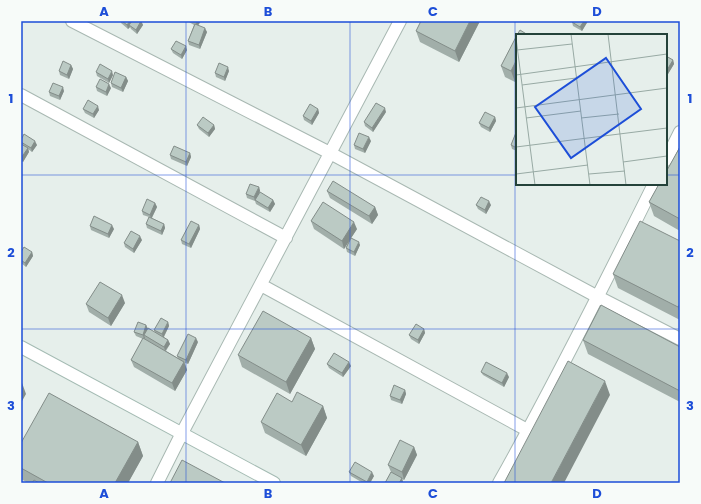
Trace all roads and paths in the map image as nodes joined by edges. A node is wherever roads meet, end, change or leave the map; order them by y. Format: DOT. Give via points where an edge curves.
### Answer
graph roads {
  1 [pos="72,21"];
  2 [pos="400,21"];
  3 [pos="21,95"];
  4 [pos="680,132"];
  5 [pos="330,153"];
  6 [pos="667,158"];
  7 [pos="654,185"];
  8 [pos="286,238"];
  9 [pos="261,285"];
  10 [pos="598,297"];
  11 [pos="680,339"];
  12 [pos="21,346"];
  13 [pos="528,431"];
  14 [pos="182,433"];
  15 [pos="157,483"];
  16 [pos="274,483"];
  17 [pos="499,483"];
  1 -- 5 [label="street"];
  2 -- 5 [label="street"];
  3 -- 8 [label="street"];
  4 -- 6 [label="street"];
  5 -- 8 [label="street"];
  5 -- 10 [label="street"];
  7 -- 10 [label="street"];
  8 -- 9 [label="street"];
  9 -- 13 [label="street"];
  9 -- 14 [label="street"];
  10 -- 11 [label="street"];
  10 -- 13 [label="street"];
  12 -- 14 [label="street"];
  13 -- 17 [label="street"];
  14 -- 15 [label="street"];
  14 -- 16 [label="street"];
}
